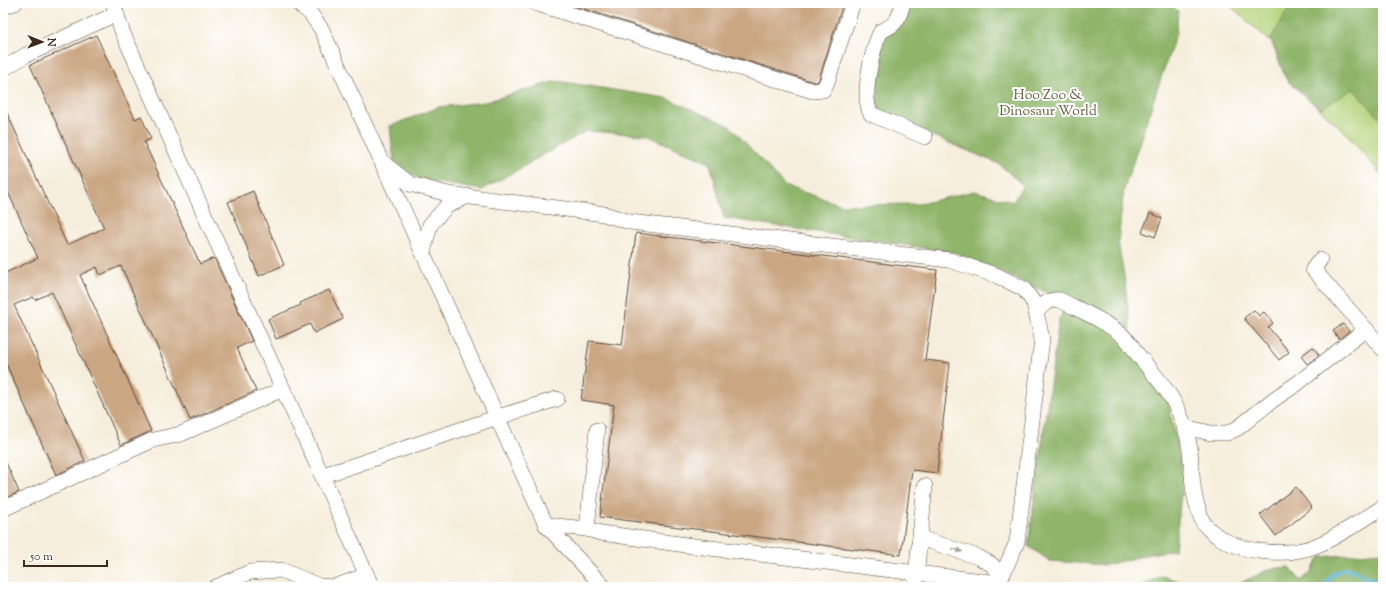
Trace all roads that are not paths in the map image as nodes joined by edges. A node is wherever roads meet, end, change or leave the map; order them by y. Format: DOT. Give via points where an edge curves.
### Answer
graph roads {
  1 [pos="15,3"];
  2 [pos="535,3"];
  3 [pos="853,3"];
  4 [pos="902,3"];
  5 [pos="300,4"];
  6 [pos="3,7"];
  7 [pos="115,9"];
  8 [pos="3,69"];
  9 [pos="925,137"];
  10 [pos="382,162"];
  11 [pos="468,196"];
  12 [pos="423,252"];
  13 [pos="1320,260"];
  14 [pos="1024,289"];
  15 [pos="1055,299"];
  16 [pos="1036,312"];
  17 [pos="1366,329"];
  18 [pos="1383,349"];
  19 [pos="283,389"];
  20 [pos="557,399"];
  21 [pos="498,417"];
  22 [pos="1184,426"];
  23 [pos="597,430"];
  24 [pos="322,475"];
  25 [pos="925,486"];
  26 [pos="1383,507"];
  27 [pos="3,509"];
  28 [pos="546,525"];
  29 [pos="588,529"];
  30 [pos="920,538"];
  31 [pos="916,580"];
  32 [pos="370,581"];
  33 [pos="999,582"];
  34 [pos="216,587"];
  35 [pos="604,587"];
  1 -- 6 [label="street"];
  2 -- 3 [label="street" via="813,91 824,90 828,82"];
  4 -- 9 [label="street" via="897,20 881,31 876,40 866,94 867,108 871,114"];
  5 -- 10 [label="street" via="322,30"];
  7 -- 8 [label="street"];
  7 -- 19 [label="street" via="122,31"];
  10 -- 11 [label="street" via="410,184 448,194"];
  10 -- 12 [label="street"];
  11 -- 12 [label="street" via="447,206 430,225"];
  11 -- 14 [label="street" via="604,214 630,222 949,260 998,276"];
  12 -- 21 [label="street"];
  13 -- 17 [label="street" via="1314,269"];
  14 -- 15 [label="street"];
  14 -- 16 [label="street" via="1034,303"];
  15 -- 16 [label="street" via="1047,302"];
  15 -- 22 [label="street" via="1102,322 1128,340 1161,383"];
  16 -- 33 [label="street" via="1042,339 1016,542"];
  17 -- 18 [label="street"];
  17 -- 22 [label="street" via="1238,428 1211,433"];
  19 -- 24 [label="street"];
  19 -- 27 [label="street" via="181,434 153,440"];
  20 -- 21 [label="street"];
  21 -- 24 [label="street"];
  21 -- 28 [label="street"];
  22 -- 26 [label="street" via="1190,452 1192,480 1204,524 1223,540 1240,547 1277,552 1306,549 1320,544"];
  23 -- 29 [label="street"];
  24 -- 32 [label="street"];
  25 -- 30 [label="street"];
  28 -- 29 [label="street"];
  28 -- 35 [label="street"];
  29 -- 31 [label="street"];
  30 -- 31 [label="street"];
  30 -- 33 [label="street, one-way" via="978,557 991,564"];
  31 -- 33 [label="street"];
  32 -- 34 [label="street" via="334,587 319,586 281,570 250,572"];
}
